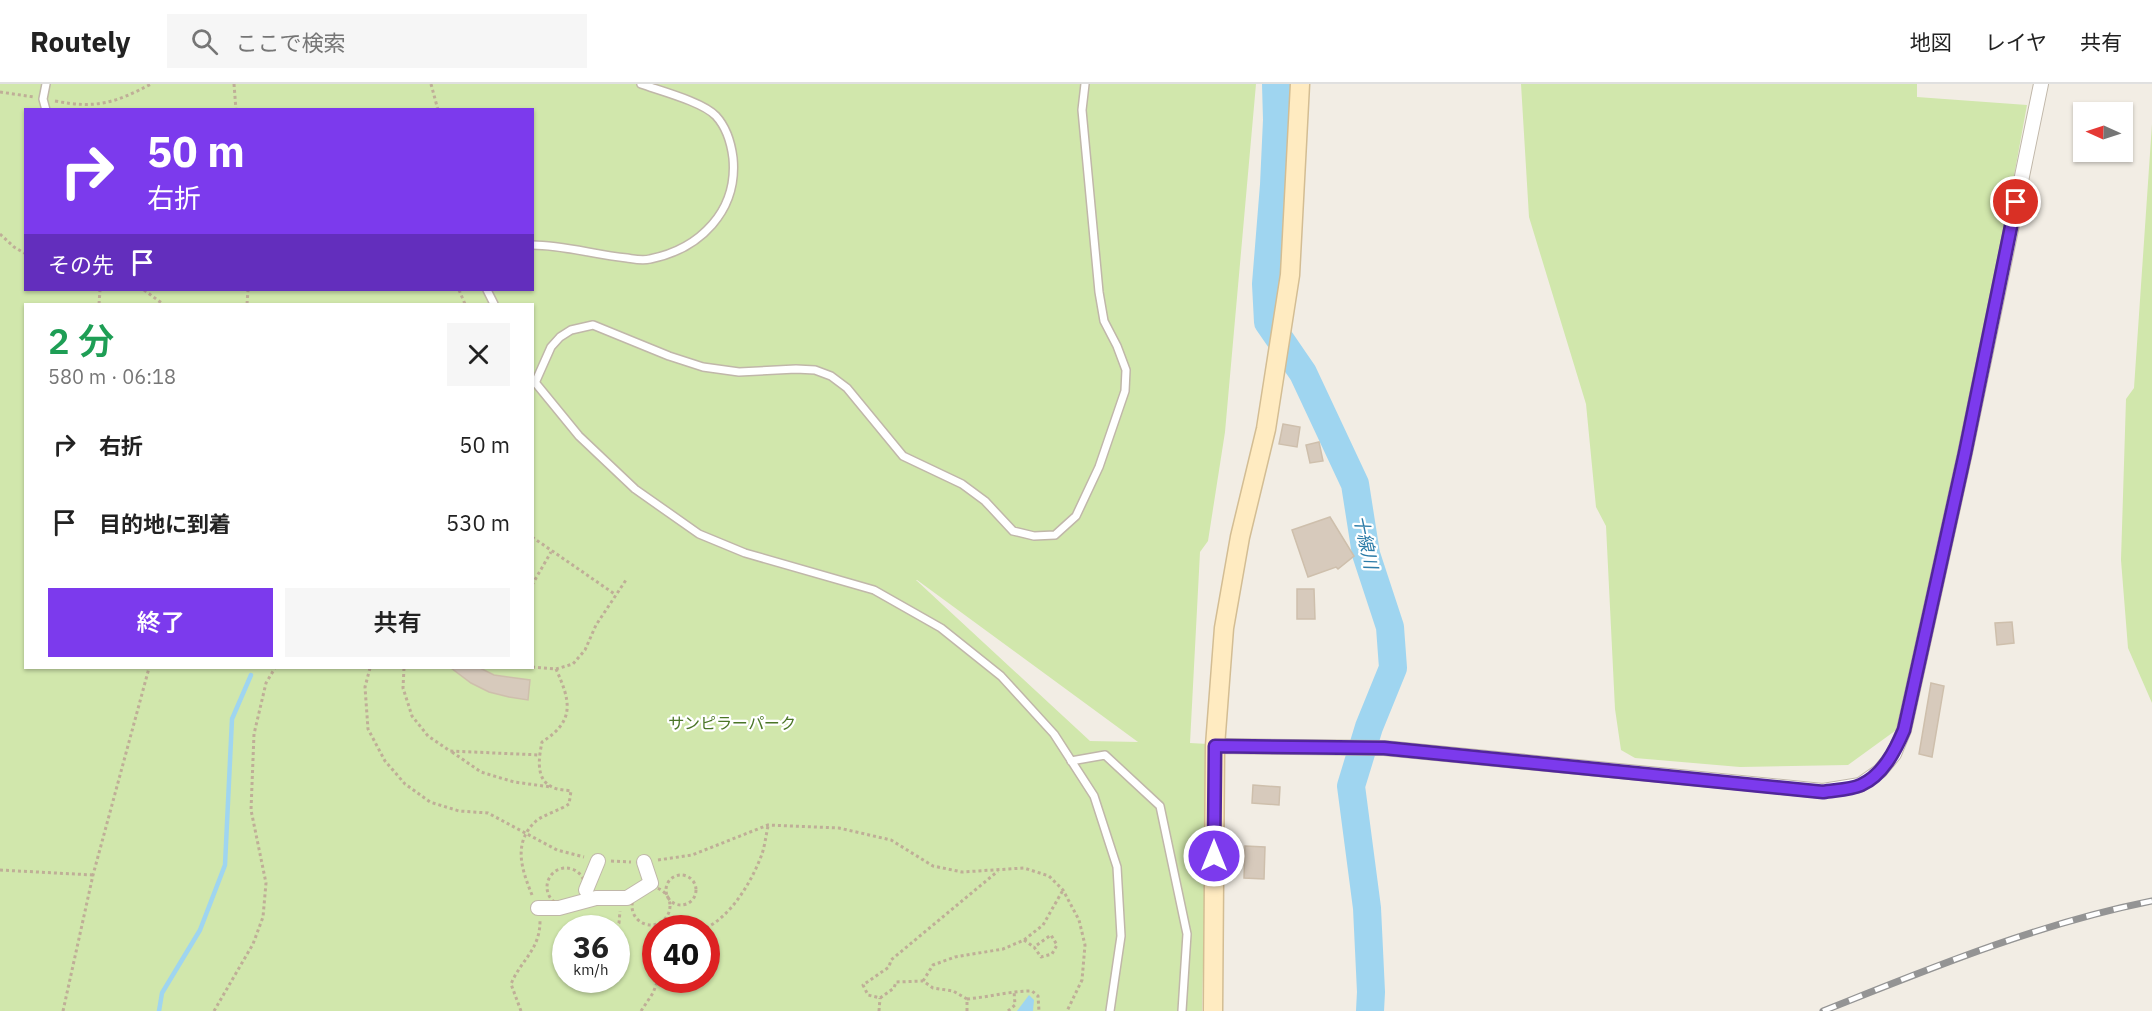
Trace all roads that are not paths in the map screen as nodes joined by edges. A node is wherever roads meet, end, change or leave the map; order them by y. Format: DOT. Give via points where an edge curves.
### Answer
graph roads {
  1 [pos="46,84"];
  2 [pos="641,84"];
  3 [pos="1084,84"];
  4 [pos="1300,84"];
  5 [pos="2041,84"];
  6 [pos="45,108"];
  7 [pos="534,244"];
  8 [pos="534,381"];
  9 [pos="1215,746"];
  10 [pos="1071,761"];
  11 [pos="598,861"];
  12 [pos="644,862"];
  13 [pos="586,890"];
  14 [pos="538,908"];
  15 [pos="1110,1011"];
  16 [pos="1182,1011"];
  17 [pos="1213,1011"];
  1 -- 6 [label="lane"];
  2 -- 7 [label="lane" via="692,102 715,115 728,133 734,175 728,199 715,221 695,242 647,260"];
  3 -- 8 [label="lane" via="1082,110 1099,292 1104,321 1126,370 1126,381 1099,466 1076,516 1055,535 1013,531 985,501 962,484 903,456 847,388 815,370 739,372 703,367 593,325 560,337"];
  4 -- 9 [label="street" via="1290,275 1266,429 1240,537 1224,628"];
  5 -- 9 [label="street" via="1904,730 1894,754 1880,771 1860,785 1823,792 1384,748"];
  8 -- 10 [label="lane" via="579,436 635,489 699,534 745,553 874,590 941,628 1001,676 1054,734"];
  9 -- 17 [label="street"];
  10 -- 15 [label="lane" via="1094,796 1117,867 1121,936"];
  10 -- 16 [label="lane" via="1105,755 1161,806 1187,934"];
  11 -- 13 [label="street"];
  12 -- 14 [label="street" via="651,883 627,898 596,898 569,906"];
}
